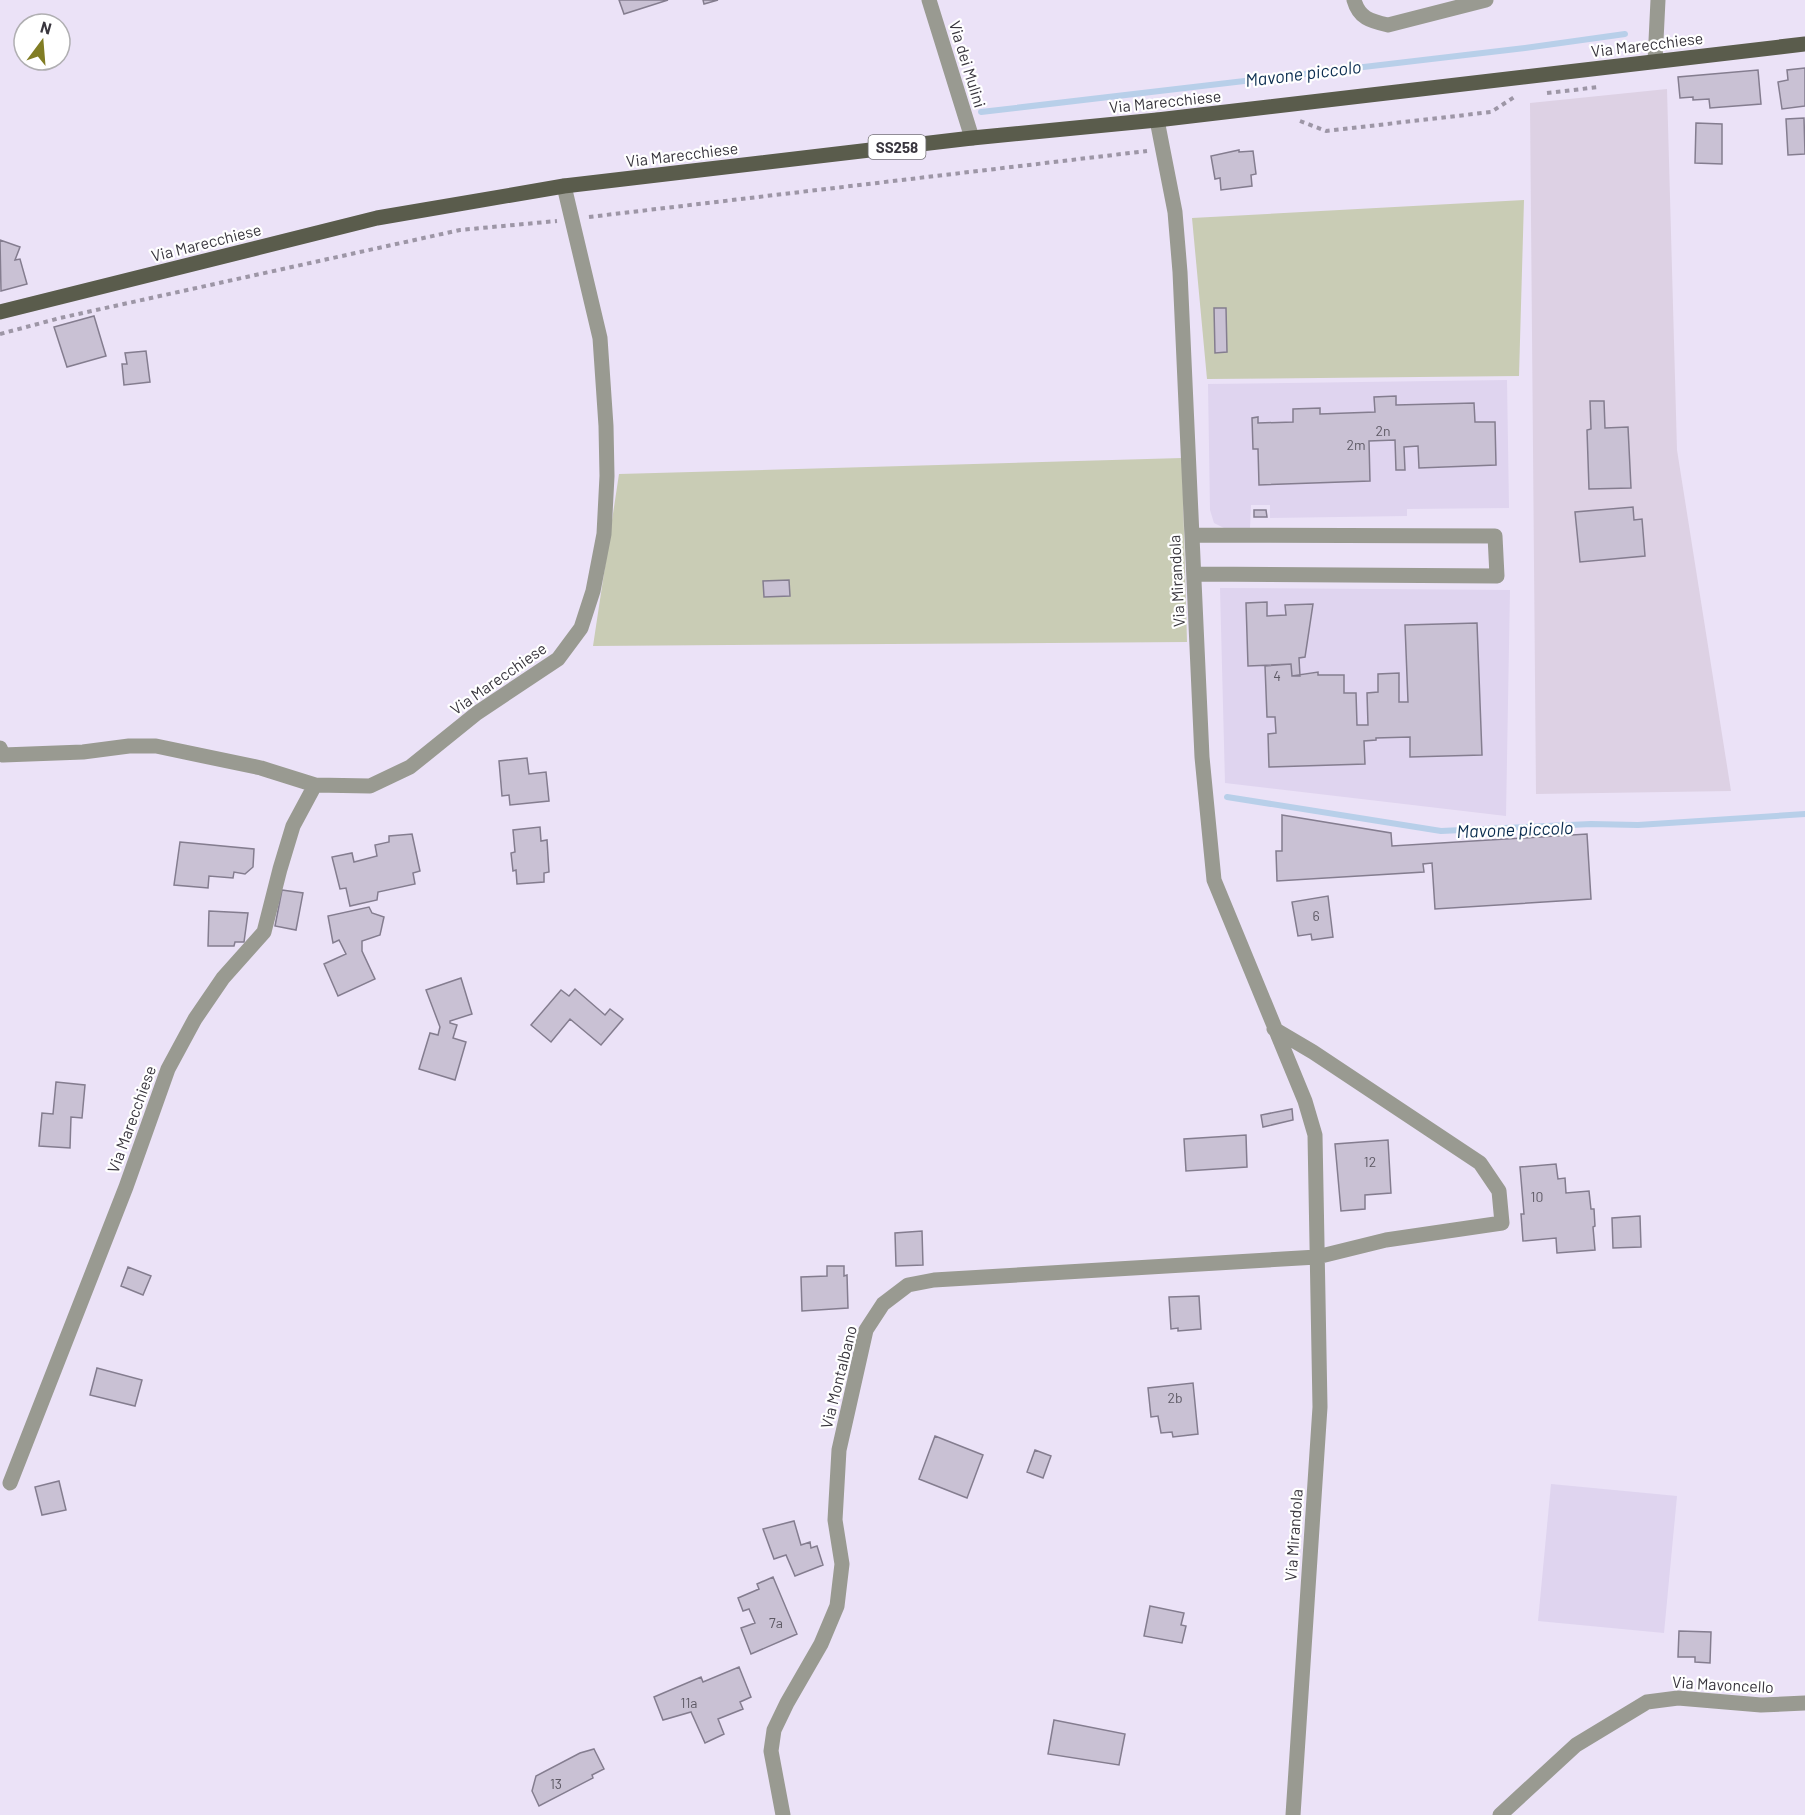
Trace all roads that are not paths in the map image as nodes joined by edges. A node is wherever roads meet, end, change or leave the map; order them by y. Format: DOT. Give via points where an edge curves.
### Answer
graph roads {
  1 [pos="929,0"];
  2 [pos="1354,0"];
  3 [pos="1486,0"];
  4 [pos="1658,0"];
  5 [pos="1805,44"];
  6 [pos="1655,61"];
  7 [pos="1157,120"];
  8 [pos="972,138"];
  9 [pos="564,186"];
  10 [pos="0,312"];
  11 [pos="1192,536"];
  12 [pos="1194,574"];
  13 [pos="1,754"];
  14 [pos="315,785"];
  15 [pos="1274,1029"];
  16 [pos="1317,1257"];
  17 [pos="10,1483"];
  18 [pos="1805,1703"];
  19 [pos="783,1815"];
  20 [pos="1293,1815"];
  21 [pos="1500,1815"];
  1 -- 8 [label="street, Via dei Mulini"];
  2 -- 3 [label="street" via="1358,11 1371,22 1388,25"];
  4 -- 6 [label="street"];
  5 -- 6 [label="main road, Via Marecchiese / SS258"];
  6 -- 7 [label="main road, Via Marecchiese / SS258"];
  7 -- 8 [label="main road, Via Marecchiese / SS258"];
  7 -- 11 [label="street, Via Mirandola" via="1175,212 1180,263"];
  8 -- 9 [label="main road, Via Marecchiese / SS258"];
  9 -- 10 [label="main road, Via Marecchiese / SS258" via="377,218"];
  9 -- 14 [label="street, Via Marecchiese" via="600,338 608,476 604,534 581,628 558,659 477,712 410,767 370,786"];
  11 -- 12 [label="street, Via Mirandola"];
  11 -- 12 [label="street" via="1495,536 1497,576"];
  12 -- 15 [label="street, Via Mirandola" via="1202,757 1214,880"];
  13 -- 14 [label="street, Via Marecchiese" via="156,746 261,768"];
  14 -- 17 [label="street, Via Marecchiese" via="293,826 264,932 223,978 168,1069"];
  15 -- 16 [label="street, Via Mirandola" via="1315,1135"];
  15 -- 16 [label="street" via="1480,1163 1499,1191 1503,1224 1386,1240"];
  16 -- 19 [label="street, Via Montalbano" via="934,1280 908,1285 883,1304 866,1330 839,1450 834,1520 842,1564 837,1606 774,1730 771,1751"];
  16 -- 20 [label="street, Via Mirandola" via="1320,1407"];
  18 -- 21 [label="street, Via Mavoncello" via="1761,1705 1678,1698 1647,1702 1575,1745"];
}
